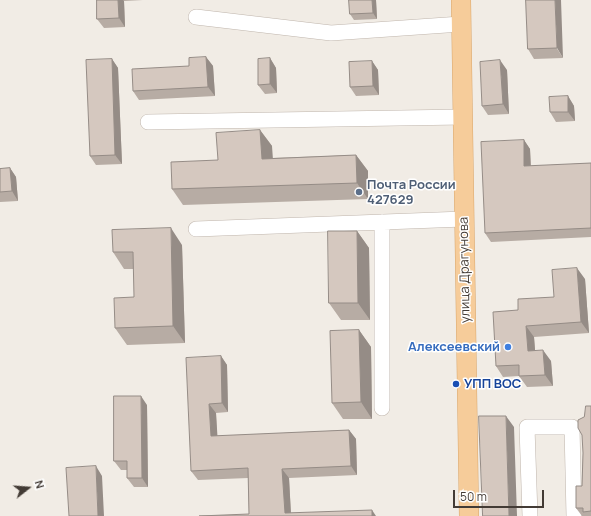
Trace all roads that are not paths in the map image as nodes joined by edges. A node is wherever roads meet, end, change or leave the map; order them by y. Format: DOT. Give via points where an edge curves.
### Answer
graph roads {
  1 [pos="461,0"];
  2 [pos="196,17"];
  3 [pos="461,24"];
  4 [pos="462,117"];
  5 [pos="148,122"];
  6 [pos="464,219"];
  7 [pos="382,222"];
  8 [pos="196,229"];
  9 [pos="382,408"];
  10 [pos="469,516"];
  11 [pos="530,516"];
  12 [pos="574,516"];
  1 -- 3 [label="main road, улица Драгунова"];
  2 -- 3 [label="lane" via="331,34"];
  3 -- 4 [label="main road, улица Драгунова"];
  4 -- 5 [label="lane"];
  4 -- 6 [label="main road, улица Драгунова"];
  6 -- 7 [label="lane"];
  6 -- 10 [label="main road, улица Драгунова"];
  7 -- 8 [label="lane"];
  7 -- 9 [label="lane"];
  11 -- 12 [label="lane" via="527,427 572,427"];
}
